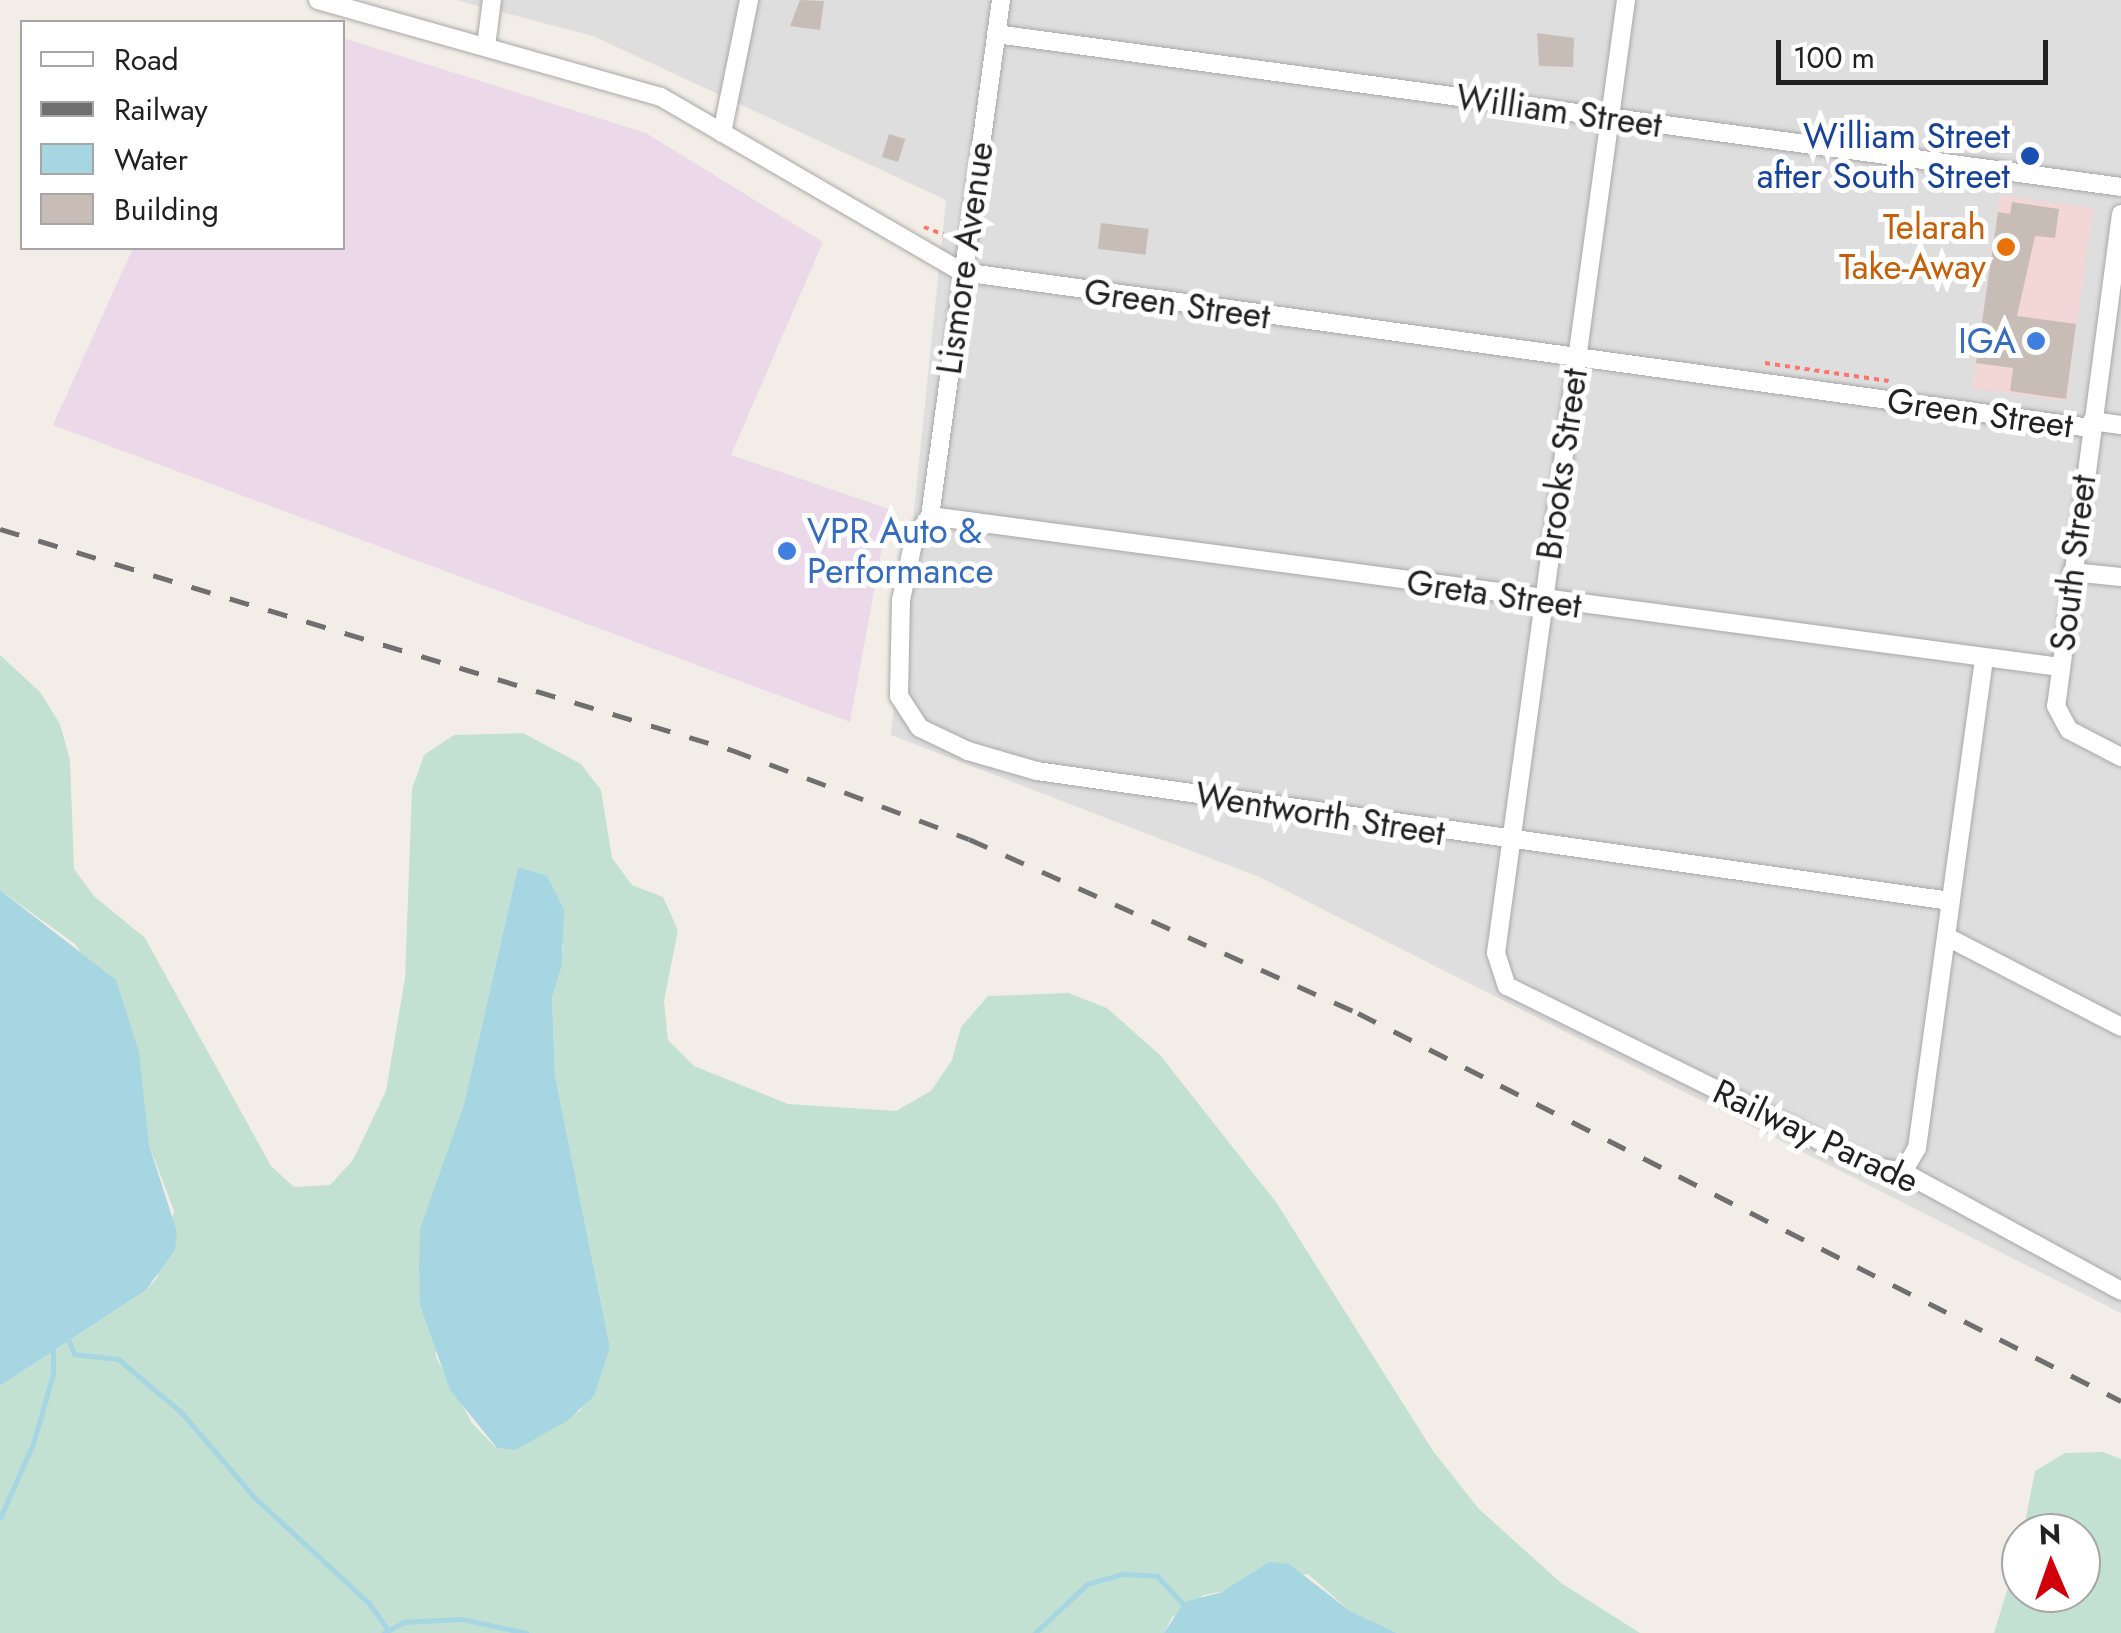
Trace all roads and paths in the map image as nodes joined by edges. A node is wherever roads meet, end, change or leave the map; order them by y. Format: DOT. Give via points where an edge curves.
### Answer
graph roads {
  1 [pos="318,0"];
  2 [pos="492,0"];
  3 [pos="749,0"];
  4 [pos="1001,0"];
  5 [pos="1626,0"];
  6 [pos="996,34"];
  7 [pos="486,46"];
  8 [pos="1609,118"];
  9 [pos="722,134"];
  10 [pos="2121,187"];
  11 [pos="2121,214"];
  12 [pos="2117,271"];
  13 [pos="962,272"];
  14 [pos="1576,360"];
  15 [pos="2091,425"];
  16 [pos="2121,425"];
  17 [pos="930,516"];
  18 [pos="2072,572"];
  19 [pos="2121,578"];
  20 [pos="1544,600"];
  21 [pos="1984,660"];
  22 [pos="2060,667"];
  23 [pos="2121,757"];
  24 [pos="1510,843"];
  25 [pos="1950,901"];
  26 [pos="1947,937"];
  27 [pos="1507,986"];
  28 [pos="2121,1027"];
  29 [pos="1903,1172"];
  30 [pos="2121,1291"];
  1 -- 7 [label="street, Green Street"];
  2 -- 7 [label="street"];
  3 -- 9 [label="street"];
  4 -- 6 [label="street, Lismore Avenue"];
  5 -- 8 [label="street, Brooks Street"];
  6 -- 8 [label="street, William Street"];
  6 -- 13 [label="street, Lismore Avenue"];
  7 -- 9 [label="street, Green Street" via="661,97"];
  8 -- 10 [label="street, William Street"];
  8 -- 14 [label="street, Brooks Street"];
  9 -- 13 [label="street, Green Street"];
  11 -- 12 [label="street, South Street"];
  12 -- 15 [label="street, South Street"];
  13 -- 14 [label="street, Green Street"];
  13 -- 17 [label="street, Lismore Avenue"];
  14 -- 15 [label="street, Green Street"];
  14 -- 20 [label="street, Brooks Street"];
  15 -- 16 [label="street, Green Street"];
  15 -- 18 [label="street, South Street"];
  17 -- 20 [label="street, Greta Street"];
  17 -- 24 [label="street, Wentworth Street" via="914,539 896,659 899,696 920,728 1036,771"];
  18 -- 19 [label="street"];
  18 -- 22 [label="street, South Street"];
  20 -- 21 [label="street, Greta Street"];
  20 -- 24 [label="street, Brooks Street"];
  21 -- 22 [label="street, Greta Street"];
  21 -- 25 [label="street"];
  22 -- 23 [label="street, South Street" via="2056,706 2069,730"];
  24 -- 25 [label="street, Wentworth Street"];
  24 -- 27 [label="street, Brooks Street" via="1496,953"];
  25 -- 26 [label="street"];
  26 -- 28 [label="street"];
  26 -- 29 [label="street" via="1917,1148"];
  27 -- 29 [label="street, Railway Parade" via="1872,1166"];
  29 -- 30 [label="street, Railway Parade"];
}
